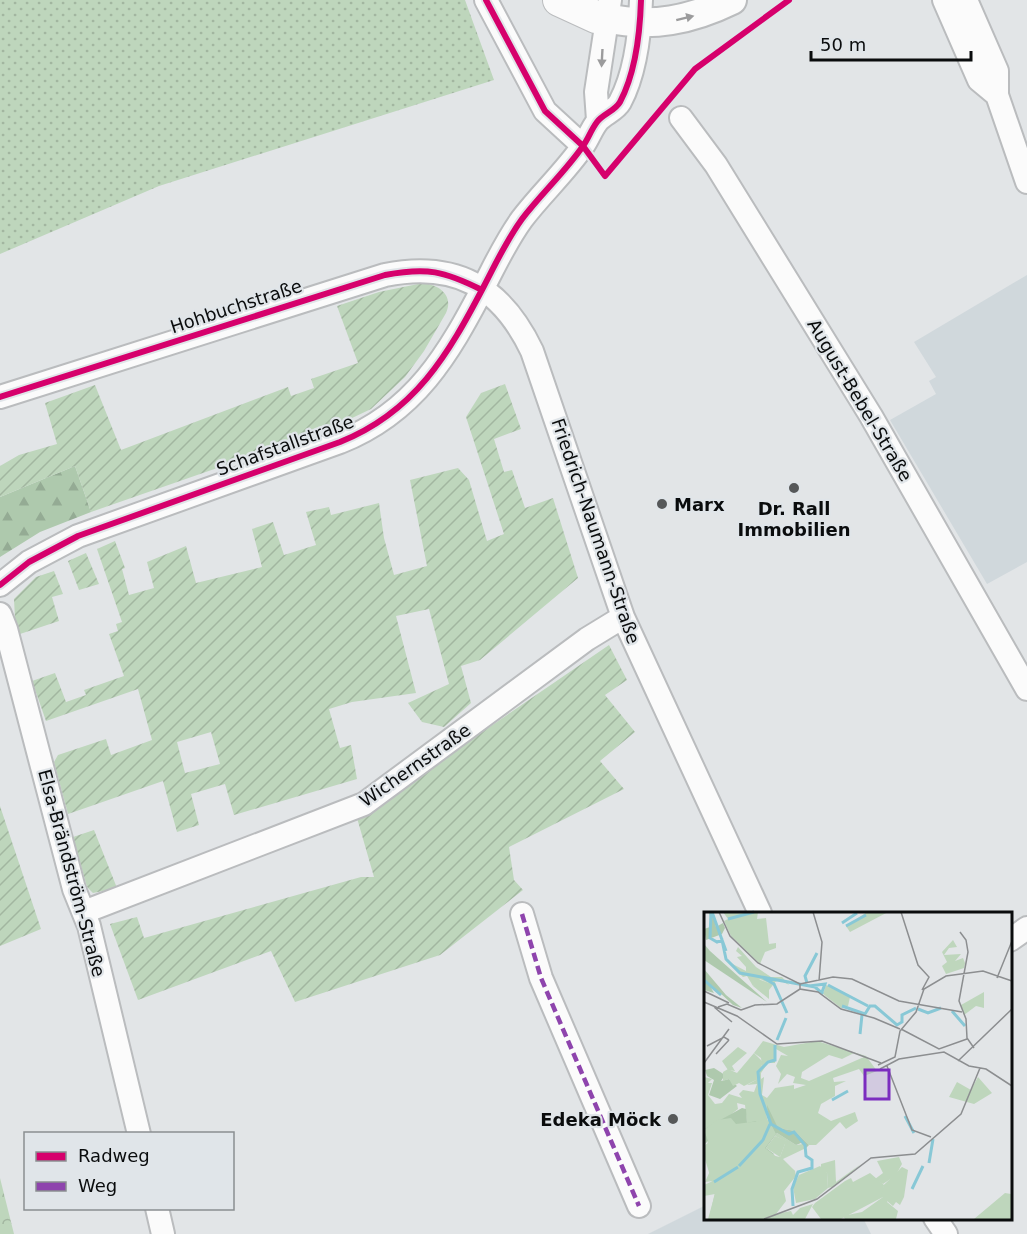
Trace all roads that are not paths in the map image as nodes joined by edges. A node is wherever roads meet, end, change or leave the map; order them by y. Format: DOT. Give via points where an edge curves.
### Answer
graph roads {
  1 [pos="486,0"];
  2 [pos="559,0"];
  3 [pos="732,0"];
  4 [pos="944,0"];
  5 [pos="966,0"];
  6 [pos="608,9"];
  7 [pos="640,11"];
  8 [pos="997,95"];
  9 [pos="681,118"];
  10 [pos="598,120"];
  11 [pos="583,146"];
  12 [pos="1027,182"];
  13 [pos="482,290"];
  14 [pos="0,397"];
  15 [pos="0,585"];
  16 [pos="0,614"];
  17 [pos="623,616"];
  18 [pos="1027,689"];
  19 [pos="84,912"];
  20 [pos="760,912"];
  21 [pos="522,914"];
  22 [pos="1027,928"];
  23 [pos="1012,939"];
  24 [pos="139,1132"];
  25 [pos="639,1206"];
  26 [pos="157,1210"];
  27 [pos="936,1219"];
  28 [pos="163,1234"];
  29 [pos="946,1234"];
  1 -- 11 [label="street" via="545,111"];
  2 -- 6 [label="highway" via="583,12"];
  7 -- 3 [label="main road, one-way" via="669,22"];
  4 -- 8 [label="street" via="979,80"];
  5 -- 8 [label="street" via="997,71"];
  6 -- 7 [label="main road"];
  6 -- 10 [label="street, one-way" via="595,102"];
  7 -- 10 [label="street, Schafstallstraße" via="632,70 619,103"];
  8 -- 12 [label="street"];
  9 -- 18 [label="street, August-Bebel-Straße" via="716,165 871,416"];
  10 -- 11 [label="street, Schafstallstraße"];
  11 -- 13 [label="street, Schafstallstraße" via="511,235"];
  13 -- 14 [label="street, Hohbuchstraße" via="435,270 385,275"];
  13 -- 15 [label="street, Schafstallstraße" via="429,378 397,411 371,428 78,536 29,562"];
  13 -- 17 [label="street, Friedrich-Naumann-Straße" via="514,317 532,351"];
  16 -- 19 [label="street, Elsa-Brändström-Straße" via="74,889"];
  17 -- 19 [label="street, Wichernstraße" via="364,804"];
  17 -- 20 [label="street, Friedrich-Naumann-Straße"];
  19 -- 24 [label="street, Elsa-Brändström-Straße"];
  21 -- 25 [label="street" via="541,978"];
  22 -- 23 [label="street"];
  26 -- 28 [label="street"];
  27 -- 29 [label="street"];
}
